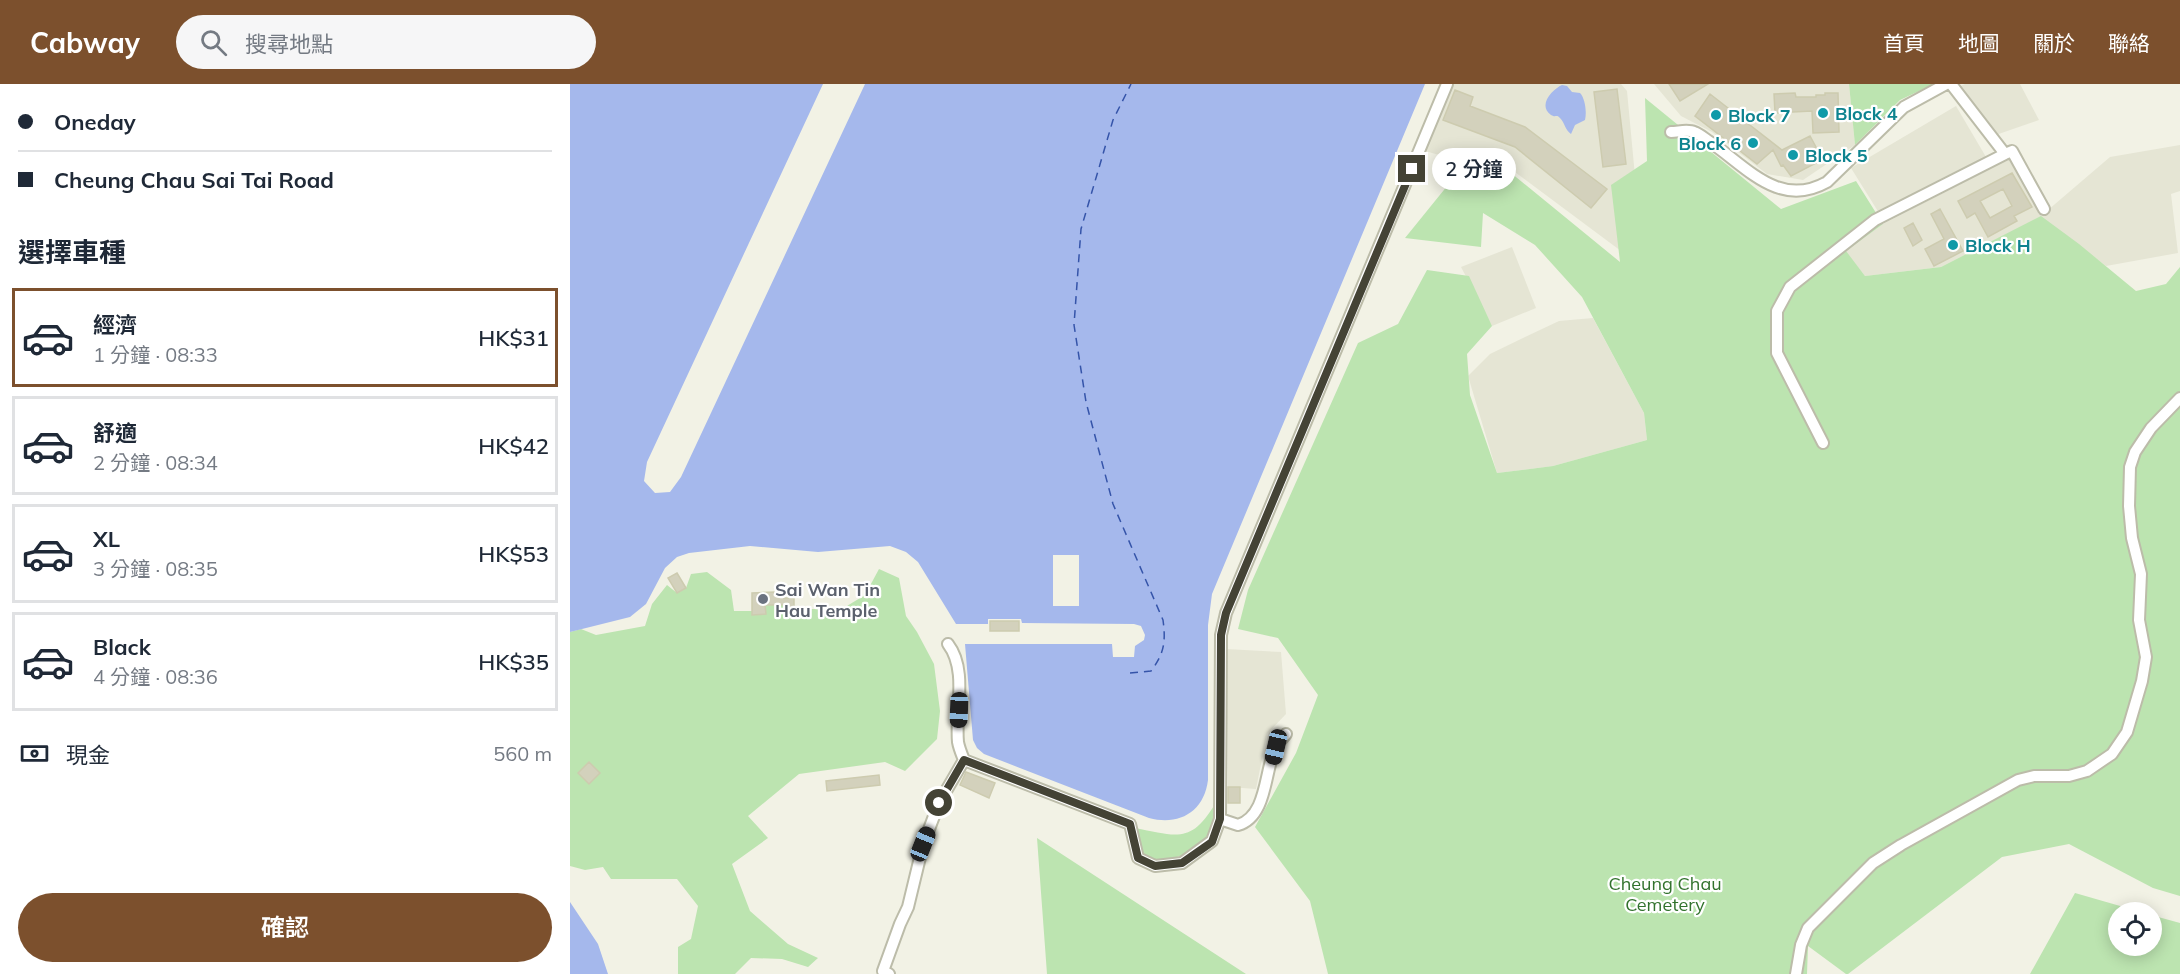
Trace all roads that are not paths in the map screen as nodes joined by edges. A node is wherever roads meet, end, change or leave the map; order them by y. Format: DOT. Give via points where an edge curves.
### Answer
graph roads {
  1 [pos="1447,84"];
  2 [pos="1949,84"];
  3 [pos="1671,132"];
  4 [pos="2005,154"];
  5 [pos="2044,209"];
  6 [pos="2180,398"];
  7 [pos="1823,443"];
  8 [pos="948,644"];
  9 [pos="1286,734"];
  10 [pos="964,760"];
  11 [pos="1220,819"];
  12 [pos="886,972"];
  13 [pos="1796,974"];
  1 -- 11 [label="street" via="1226,613 1221,635"];
  2 -- 3 [label="street" via="1904,107 1827,183 1804,192 1769,185 1693,131"];
  2 -- 4 [label="street"];
  4 -- 5 [label="street" via="2012,151"];
  4 -- 7 [label="street" via="1875,220 1790,287 1777,311 1777,353"];
  6 -- 13 [label="street" via="2151,428 2130,467 2128,506 2141,578 2139,620 2146,657 2123,740 2112,754 2087,771 2014,782 1880,858 1808,928"];
  8 -- 10 [label="street" via="955,655 960,693 958,742"];
  9 -- 11 [label="street" via="1276,747 1263,795 1250,818 1238,825"];
  10 -- 11 [label="street" via="1130,824 1138,858 1155,866 1182,863 1197,853 1212,842"];
  10 -- 12 [label="street" via="939,803 923,844 908,907"];
}
